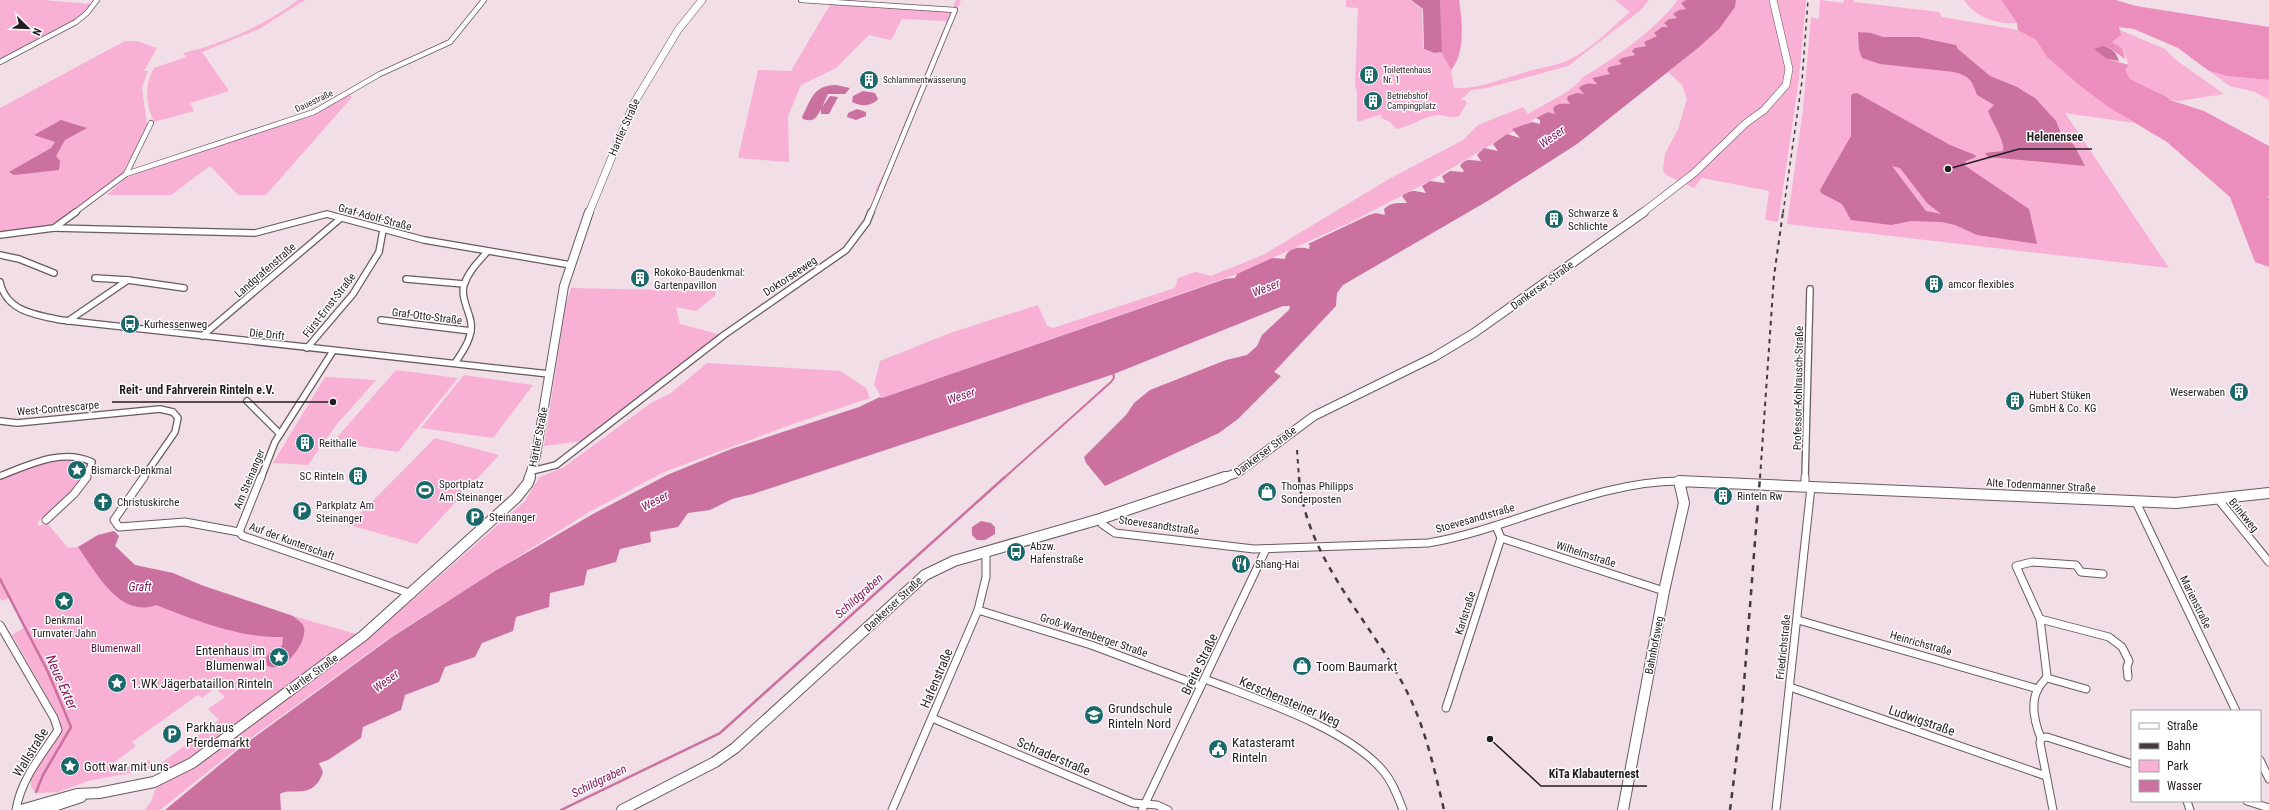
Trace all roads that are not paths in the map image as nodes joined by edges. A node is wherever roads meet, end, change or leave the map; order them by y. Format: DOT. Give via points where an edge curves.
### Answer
graph roads {
  1 [pos="97,0"];
  2 [pos="484,0"];
  3 [pos="702,0"];
  4 [pos="801,0"];
  5 [pos="1774,0"];
  6 [pos="0,62"];
  7 [pos="151,123"];
  8 [pos="126,174"];
  9 [pos="340,218"];
  10 [pos="54,228"];
  11 [pos="383,230"];
  12 [pos="0,235"];
  13 [pos="487,252"];
  14 [pos="0,255"];
  15 [pos="570,265"];
  16 [pos="54,273"];
  17 [pos="95,278"];
  18 [pos="406,279"];
  19 [pos="128,280"];
  20 [pos="0,282"];
  21 [pos="464,284"];
  22 [pos="184,288"];
  23 [pos="1810,289"];
  24 [pos="381,320"];
  25 [pos="68,321"];
  26 [pos="471,331"];
  27 [pos="202,336"];
  28 [pos="307,348"];
  29 [pos="333,351"];
  30 [pos="454,363"];
  31 [pos="549,374"];
  32 [pos="247,402"];
  33 [pos="0,421"];
  34 [pos="280,434"];
  35 [pos="532,472"];
  36 [pos="0,476"];
  37 [pos="1679,481"];
  38 [pos="1808,486"];
  39 [pos="2269,494"];
  40 [pos="2218,499"];
  41 [pos="2136,502"];
  42 [pos="1100,519"];
  43 [pos="46,520"];
  44 [pos="117,525"];
  45 [pos="1496,526"];
  46 [pos="239,532"];
  47 [pos="1501,538"];
  48 [pos="1266,549"];
  49 [pos="986,551"];
  50 [pos="2269,562"];
  51 [pos="2103,574"];
  52 [pos="1664,591"];
  53 [pos="412,594"];
  54 [pos="978,610"];
  55 [pos="2040,619"];
  56 [pos="1798,620"];
  57 [pos="0,625"];
  58 [pos="2128,677"];
  59 [pos="2047,678"];
  60 [pos="1203,683"];
  61 [pos="1790,687"];
  62 [pos="2038,689"];
  63 [pos="2086,690"];
  64 [pos="1446,708"];
  65 [pos="2236,710"];
  66 [pos="932,718"];
  67 [pos="2041,738"];
  68 [pos="2261,762"];
  69 [pos="2131,764"];
  70 [pos="2046,776"];
  71 [pos="2269,779"];
  72 [pos="86,794"];
  73 [pos="2250,802"];
  74 [pos="1144,807"];
  75 [pos="2269,808"];
  76 [pos="16,810"];
  77 [pos="21,810"];
  78 [pos="42,810"];
  79 [pos="622,810"];
  80 [pos="892,810"];
  81 [pos="1168,810"];
  82 [pos="1403,810"];
  83 [pos="1623,810"];
  84 [pos="1776,810"];
  85 [pos="2053,810"];
  1 -- 6 [label="street" via="76,22"];
  2 -- 8 [label="street, Dauestraße" via="450,42 380,74 314,112"];
  3 -- 15 [label="main road, Hartler Straße" via="678,30 634,103"];
  4 -- 35 [label="street, Doktorseeweg" via="955,10 873,212 846,250 724,336 556,466"];
  5 -- 42 [label="main road, Dankerser Straße" via="1789,69 1786,85 1764,110 1746,123 1694,173 1653,205 1474,333 1434,357 1314,416 1237,474"];
  7 -- 8 [label="street, Dauestraße"];
  8 -- 10 [label="street, Dauestraße"];
  9 -- 10 [label="street, Graf-Adolf-Straße" via="328,214 255,233"];
  9 -- 11 [label="street, Graf-Adolf-Straße"];
  9 -- 27 [label="street, Landgrafenstraße"];
  10 -- 12 [label="street, Dauestraße"];
  11 -- 13 [label="street, Graf-Adolf-Straße"];
  11 -- 28 [label="street, Fürst-Ernst-Straße" via="379,252 353,294"];
  13 -- 15 [label="street, Graf-Adolf-Straße"];
  13 -- 21 [label="street"];
  14 -- 16 [label="street" via="19,259"];
  15 -- 31 [label="main road, Hartler Straße"];
  17 -- 19 [label="street"];
  18 -- 21 [label="street"];
  19 -- 22 [label="street"];
  19 -- 25 [label="street"];
  20 -- 25 [label="street, Die Drift" via="5,298 20,309"];
  21 -- 26 [label="street, Graf-Otto-Straße" via="463,294"];
  23 -- 38 [label="street, Professor-Kohlrausch-Straße"];
  24 -- 26 [label="street, Graf-Otto-Straße"];
  25 -- 27 [label="street, Die Drift"];
  26 -- 30 [label="street, Graf-Otto-Straße" via="464,349"];
  27 -- 28 [label="street, Die Drift"];
  28 -- 29 [label="street, Die Drift"];
  29 -- 30 [label="street, Die Drift"];
  29 -- 34 [label="street, Am Steinanger"];
  30 -- 31 [label="street, Die Drift"];
  31 -- 35 [label="main road, Hartler Straße"];
  32 -- 34 [label="street"];
  33 -- 44 [label="street, West-Contrescarpe" via="17,423 160,409 173,412 178,418 175,432 116,516 114,520"];
  34 -- 46 [label="street, Am Steinanger"];
  35 -- 53 [label="main road, Hartler Straße" via="528,483 516,498"];
  36 -- 43 [label="street" via="75,454 92,462 81,488"];
  37 -- 38 [label="main road, Stoevesandtstraße"];
  37 -- 45 [label="street, Stoevesandtstraße" via="1652,481 1574,501"];
  37 -- 52 [label="main road, Bahnhofsweg" via="1684,503"];
  38 -- 41 [label="main road, Alte Todenmanner Straße"];
  38 -- 56 [label="street, Friedrichstraße"];
  39 -- 40 [label="main road, Alte Todenmanner Straße"];
  40 -- 41 [label="main road, Alte Todenmanner Straße" via="2176,503"];
  40 -- 50 [label="street, Brinkweg"];
  41 -- 65 [label="street, Marienstraße"];
  42 -- 48 [label="street, Stoevesandtstraße" via="1102,524 1115,532"];
  42 -- 49 [label="main road, Dankerser Straße"];
  44 -- 46 [label="street, Auf der Kunterschaft" via="123,528 185,522"];
  45 -- 47 [label="street"];
  45 -- 48 [label="street, Stoevesandtstraße" via="1428,543"];
  46 -- 53 [label="street, Auf der Kunterschaft" via="243,536 293,554"];
  47 -- 52 [label="street, Wilhelmstraße"];
  47 -- 64 [label="street, Karlstraße"];
  48 -- 60 [label="street, Breite Straße"];
  49 -- 54 [label="street, Hafenstraße" via="986,577"];
  49 -- 79 [label="main road, Dankerser Straße" via="954,561 925,575 735,748 715,762"];
  51 -- 55 [label="street" via="2081,572 2076,565 2032,562 2016,566"];
  52 -- 83 [label="main road, Bahnhofsweg"];
  53 -- 72 [label="main road, Hartler Straße" via="363,636 192,763 172,775 137,786"];
  54 -- 60 [label="street, Groß-Wartenberger Straße" via="1038,627"];
  54 -- 66 [label="street, Hafenstraße"];
  55 -- 58 [label="street" via="2110,638 2122,647 2129,661"];
  55 -- 59 [label="street"];
  56 -- 61 [label="street, Friedrichstraße"];
  56 -- 62 [label="street, Heinrichstraße"];
  57 -- 76 [label="street, Wallstraße" via="54,718 58,730 27,775 17,798"];
  59 -- 62 [label="street"];
  59 -- 63 [label="street"];
  60 -- 74 [label="street, Breite Straße"];
  60 -- 82 [label="street, Kerschensteiner Weg" via="1339,734 1378,763 1396,791"];
  61 -- 70 [label="street, Ludwigstraße"];
  61 -- 84 [label="street, Friedrichstraße"];
  62 -- 67 [label="street" via="2034,698"];
  66 -- 74 [label="street, Schraderstraße"];
  66 -- 80 [label="street, Hafenstraße"];
  67 -- 69 [label="street" via="2047,737"];
  67 -- 70 [label="street"];
  68 -- 71 [label="street"];
  70 -- 85 [label="street"];
  72 -- 77 [label="main road, Hartler Straße" via="76,794"];
  72 -- 78 [label="main road" via="73,801"];
  73 -- 75 [label="street"];
  74 -- 81 [label="street, Schraderstraße" via="1157,805"];
}
